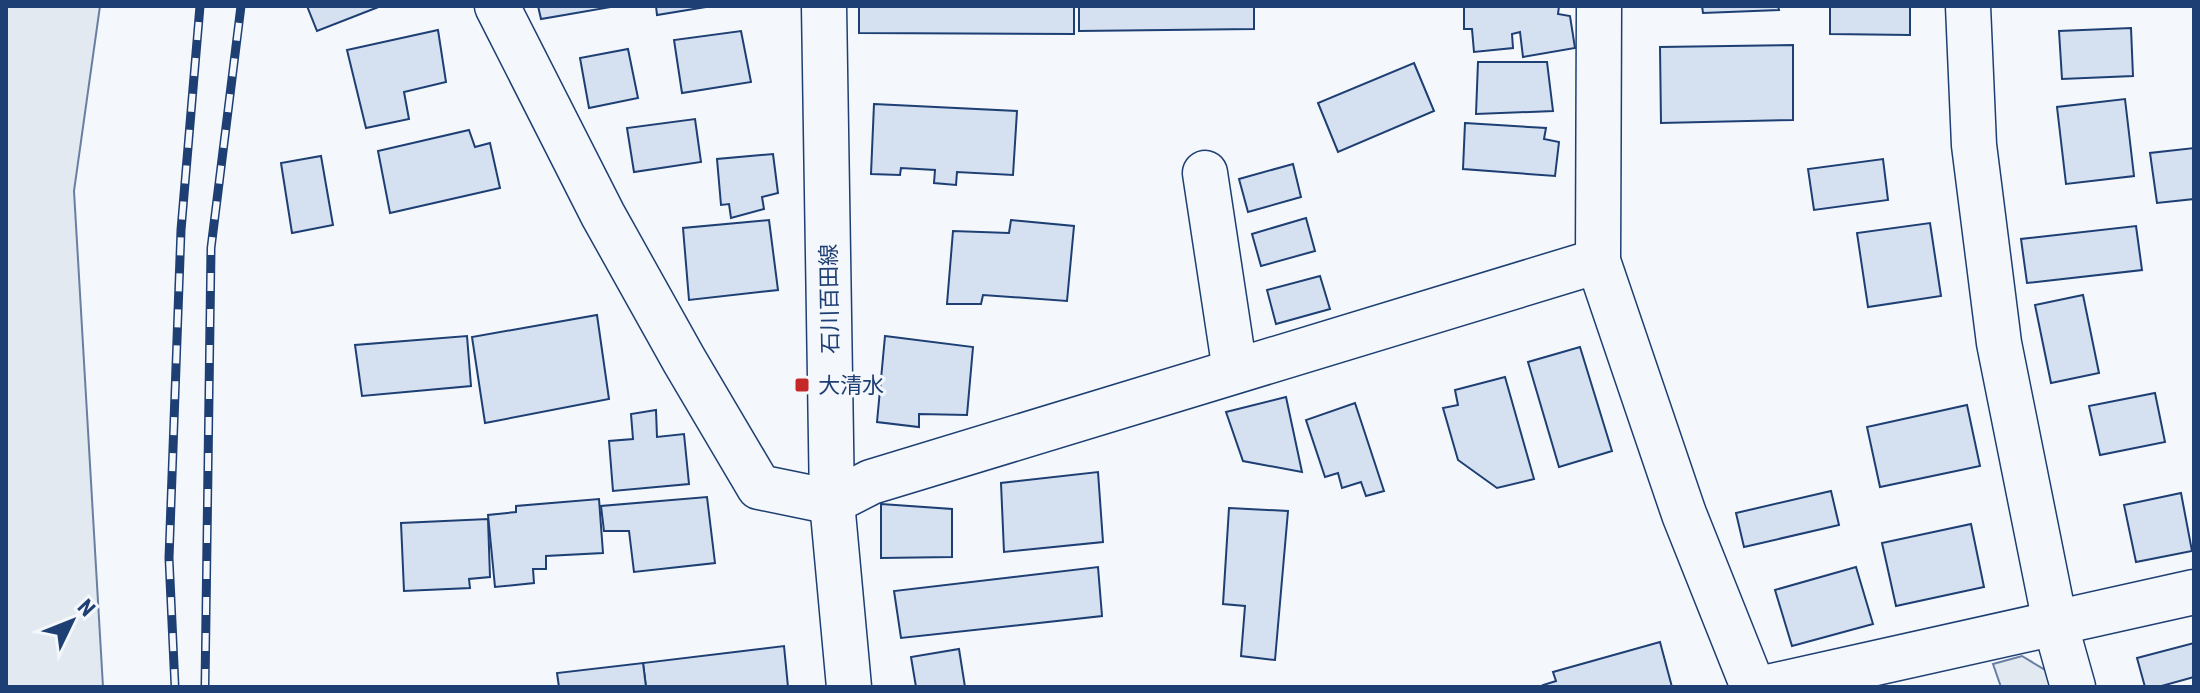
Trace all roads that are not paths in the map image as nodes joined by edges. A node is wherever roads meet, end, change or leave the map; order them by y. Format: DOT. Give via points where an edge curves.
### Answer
graph roads {
  1 [pos="497,6"];
  2 [pos="824,6"];
  3 [pos="1599,6"];
  4 [pos="1968,6"];
  5 [pos="1205,173"];
  6 [pos="1598,261"];
  7 [pos="1235,371"];
  8 [pos="832,502"];
  9 [pos="2194,592"];
  10 [pos="2055,623"];
  11 [pos="849,687"];
  12 [pos="1753,687"];
  13 [pos="1768,687"];
  14 [pos="2073,687"];
  1 -- 8 [label="street" via="597,203 759,487"];
  2 -- 8 [label="street, 石川百田線"];
  3 -- 6 [label="street"];
  4 -- 10 [label="street" via="1974,145 1999,343"];
  5 -- 7 [label="street"];
  6 -- 7 [label="street"];
  6 -- 12 [label="street" via="1684,514"];
  7 -- 8 [label="street" via="871,482"];
  8 -- 11 [label="street, 石川百田線"];
  9 -- 10 [label="street"];
  10 -- 13 [label="street"];
  10 -- 14 [label="street"];
}
